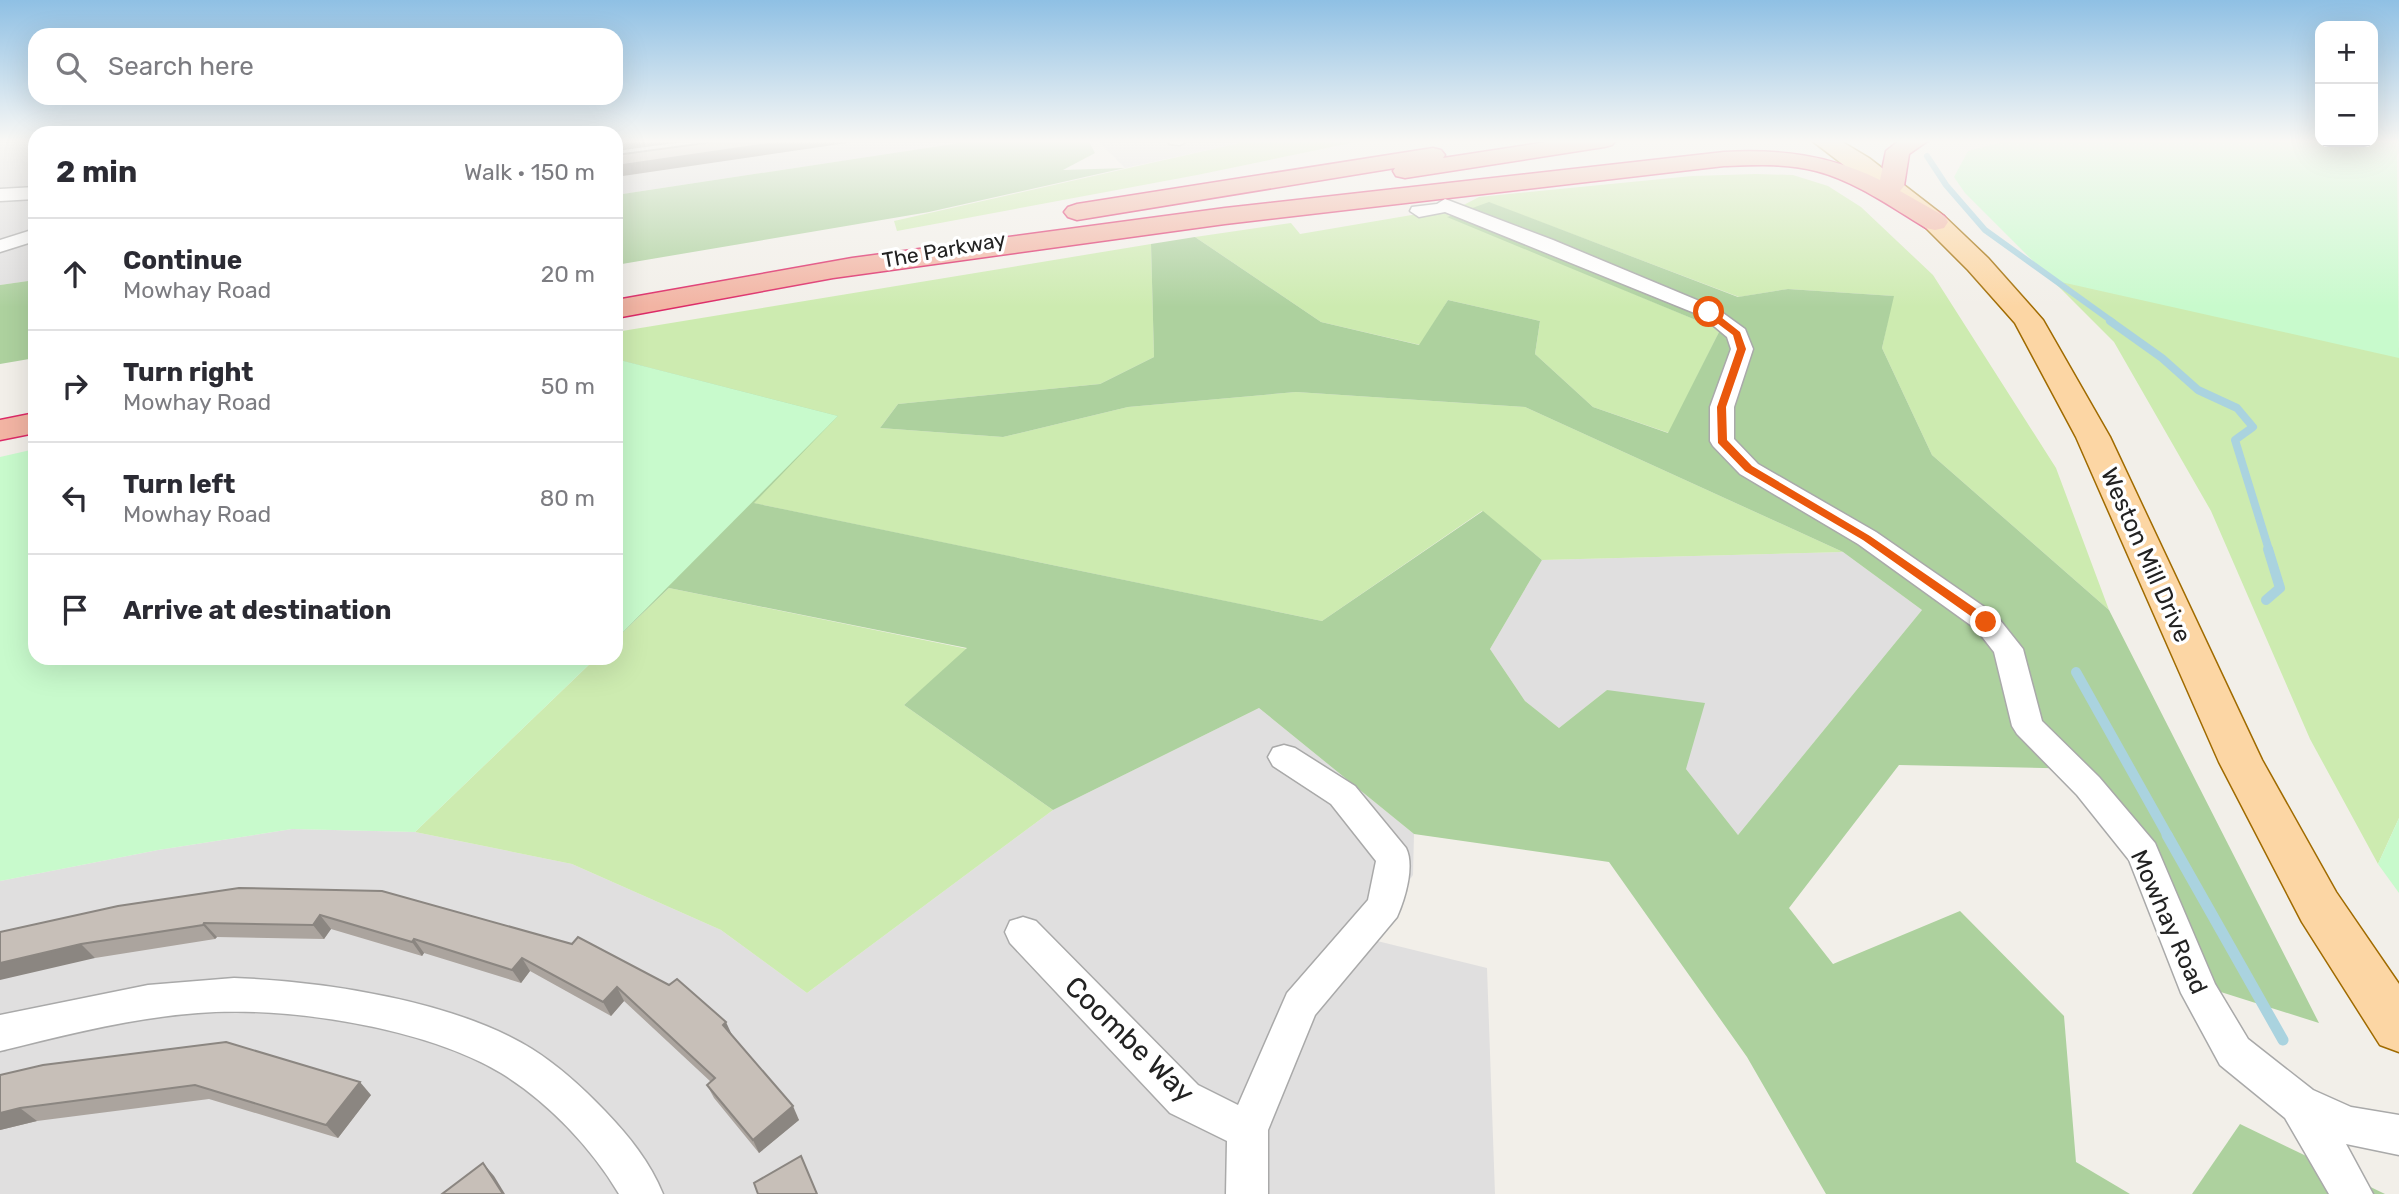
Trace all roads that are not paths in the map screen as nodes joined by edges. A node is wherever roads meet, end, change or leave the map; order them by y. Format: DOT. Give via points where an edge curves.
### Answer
graph roads {
  1 [pos="1163,196"];
  2 [pos="1170,196"];
  3 [pos="1253,196"];
  4 [pos="1403,196"];
  5 [pos="1887,196"];
  6 [pos="1903,196"];
  7 [pos="1149,199"];
  8 [pos="1434,208"];
  9 [pos="1936,222"];
  10 [pos="28,237"];
  11 [pos="0,246"];
  12 [pos="829,270"];
  13 [pos="623,294"];
  14 [pos="623,308"];
  15 [pos="28,406"];
  16 [pos="0,412"];
  17 [pos="28,424"];
  18 [pos="0,430"];
  19 [pos="1284,757"];
  20 [pos="1023,932"];
  21 [pos="2399,1028"];
  22 [pos="0,1033"];
  23 [pos="2299,1104"];
  24 [pos="1248,1130"];
  25 [pos="2399,1135"];
  26 [pos="642,1194"];
  27 [pos="1247,1194"];
  28 [pos="2351,1194"];
  1 -- 7 [label="highway"];
  2 -- 7 [label="highway, The Parkway"];
  3 -- 12 [label="highway, The Parkway"];
  4 -- 12 [label="highway"];
  5 -- 9 [label="highway"];
  6 -- 9 [label="main road, Weston Mill Drive"];
  7 -- 13 [label="highway, The Parkway"];
  8 -- 23 [label="street, Mowhay Road" via="1546,244 1709,312 1737,334 1742,349 1722,407 1722,441 1749,468 1867,538 1986,622 2008,649 2028,726 2088,786 2143,853 2200,993 2234,1052"];
  9 -- 21 [label="main road, Weston Mill Drive" via="2028,320 2057,369 2093,437 2241,762 2319,907"];
  10 -- 11 [label="street"];
  12 -- 14 [label="highway, The Parkway"];
  15 -- 16 [label="highway"];
  17 -- 18 [label="highway"];
  19 -- 24 [label="street" via="1343,795 1394,858 1384,906 1300,1005"];
  20 -- 24 [label="street, Coombe Way" via="1184,1099"];
  22 -- 26 [label="street" via="123,1005 201,996 295,997 402,1018 499,1051 557,1089 632,1172"];
  23 -- 25 [label="street, Mowhay Road" via="2349,1126"];
  23 -- 28 [label="street, Mowhay Road"];
  24 -- 27 [label="street"];
}
